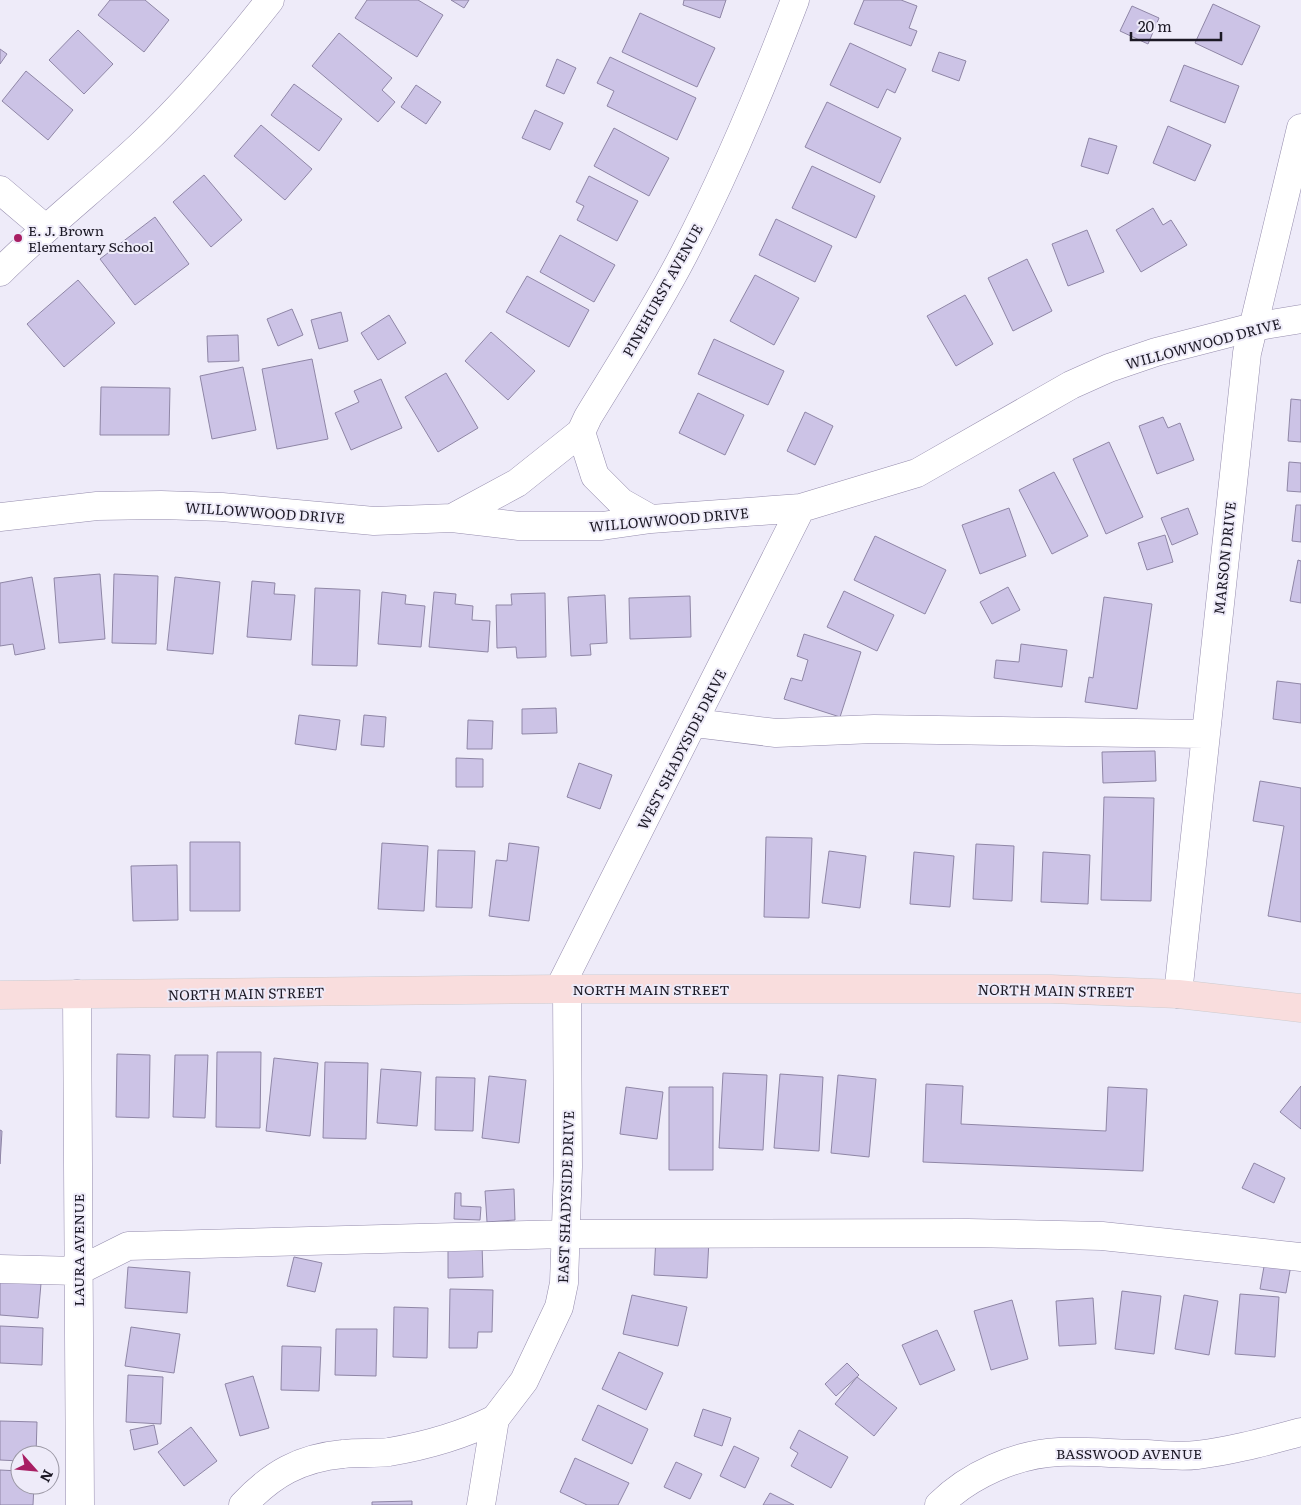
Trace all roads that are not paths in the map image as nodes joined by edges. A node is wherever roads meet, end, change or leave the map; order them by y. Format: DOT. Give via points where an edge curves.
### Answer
graph roads {
  1 [pos="270,0"];
  2 [pos="795,0"];
  3 [pos="1301,128"];
  4 [pos="0,190"];
  5 [pos="46,229"];
  6 [pos="0,272"];
  7 [pos="1301,319"];
  8 [pos="1253,327"];
  9 [pos="582,432"];
  10 [pos="801,508"];
  11 [pos="0,517"];
  12 [pos="452,518"];
  13 [pos="651,519"];
  14 [pos="695,723"];
  15 [pos="1204,734"];
  16 [pos="563,989"];
  17 [pos="76,994"];
  18 [pos="1178,994"];
  19 [pos="0,995"];
  20 [pos="1301,1008"];
  21 [pos="566,1234"];
  22 [pos="1301,1257"];
  23 [pos="0,1269"];
  24 [pos="78,1271"];
  25 [pos="495,1419"];
  26 [pos="1301,1432"];
  27 [pos="80,1505"];
  28 [pos="243,1505"];
  29 [pos="481,1505"];
  30 [pos="939,1505"];
  1 -- 5 [label="street" via="222,62 149,137"];
  2 -- 9 [label="street, PINEHURST AVENUE" via="728,165 643,328"];
  3 -- 8 [label="street, MARSON DRIVE"];
  4 -- 5 [label="street"];
  5 -- 6 [label="street"];
  7 -- 8 [label="street, WILLOWWOOD DRIVE"];
  8 -- 10 [label="street, WILLOWWOOD DRIVE" via="1156,352 1109,368 1071,385 918,473"];
  8 -- 15 [label="street, MARSON DRIVE" via="1247,353"];
  9 -- 12 [label="street, PINEHURST AVENUE" via="517,483"];
  9 -- 13 [label="street" via="596,476 621,502"];
  10 -- 13 [label="street, WILLOWWOOD DRIVE"];
  10 -- 14 [label="street, WEST SHADYSIDE DRIVE"];
  11 -- 12 [label="street, WILLOWWOOD DRIVE" via="98,506 161,504 374,521"];
  12 -- 13 [label="street, WILLOWWOOD DRIVE" via="519,526 602,526"];
  14 -- 15 [label="street" via="776,733 874,728"];
  14 -- 16 [label="street, WEST SHADYSIDE DRIVE"];
  15 -- 18 [label="street, MARSON DRIVE"];
  16 -- 17 [label="main road, NORTH MAIN STREET"];
  16 -- 18 [label="main road, NORTH MAIN STREET" via="1051,989"];
  16 -- 21 [label="street, EAST SHADYSIDE DRIVE"];
  17 -- 19 [label="main road, NORTH MAIN STREET"];
  17 -- 24 [label="street, LAURA AVENUE"];
  18 -- 20 [label="main road, NORTH MAIN STREET"];
  21 -- 22 [label="street" via="1102,1236"];
  21 -- 24 [label="street" via="128,1246"];
  21 -- 25 [label="street, EAST SHADYSIDE DRIVE" via="564,1283 559,1307 524,1381"];
  23 -- 24 [label="street"];
  24 -- 27 [label="street, LAURA AVENUE"];
  25 -- 28 [label="street" via="453,1436 388,1452 305,1460 271,1479"];
  25 -- 29 [label="street, EAST SHADYSIDE DRIVE"];
  26 -- 30 [label="street, BASSWOOD AVENUE" via="1195,1455 1058,1452 1030,1457 1001,1465 972,1480"];
}
